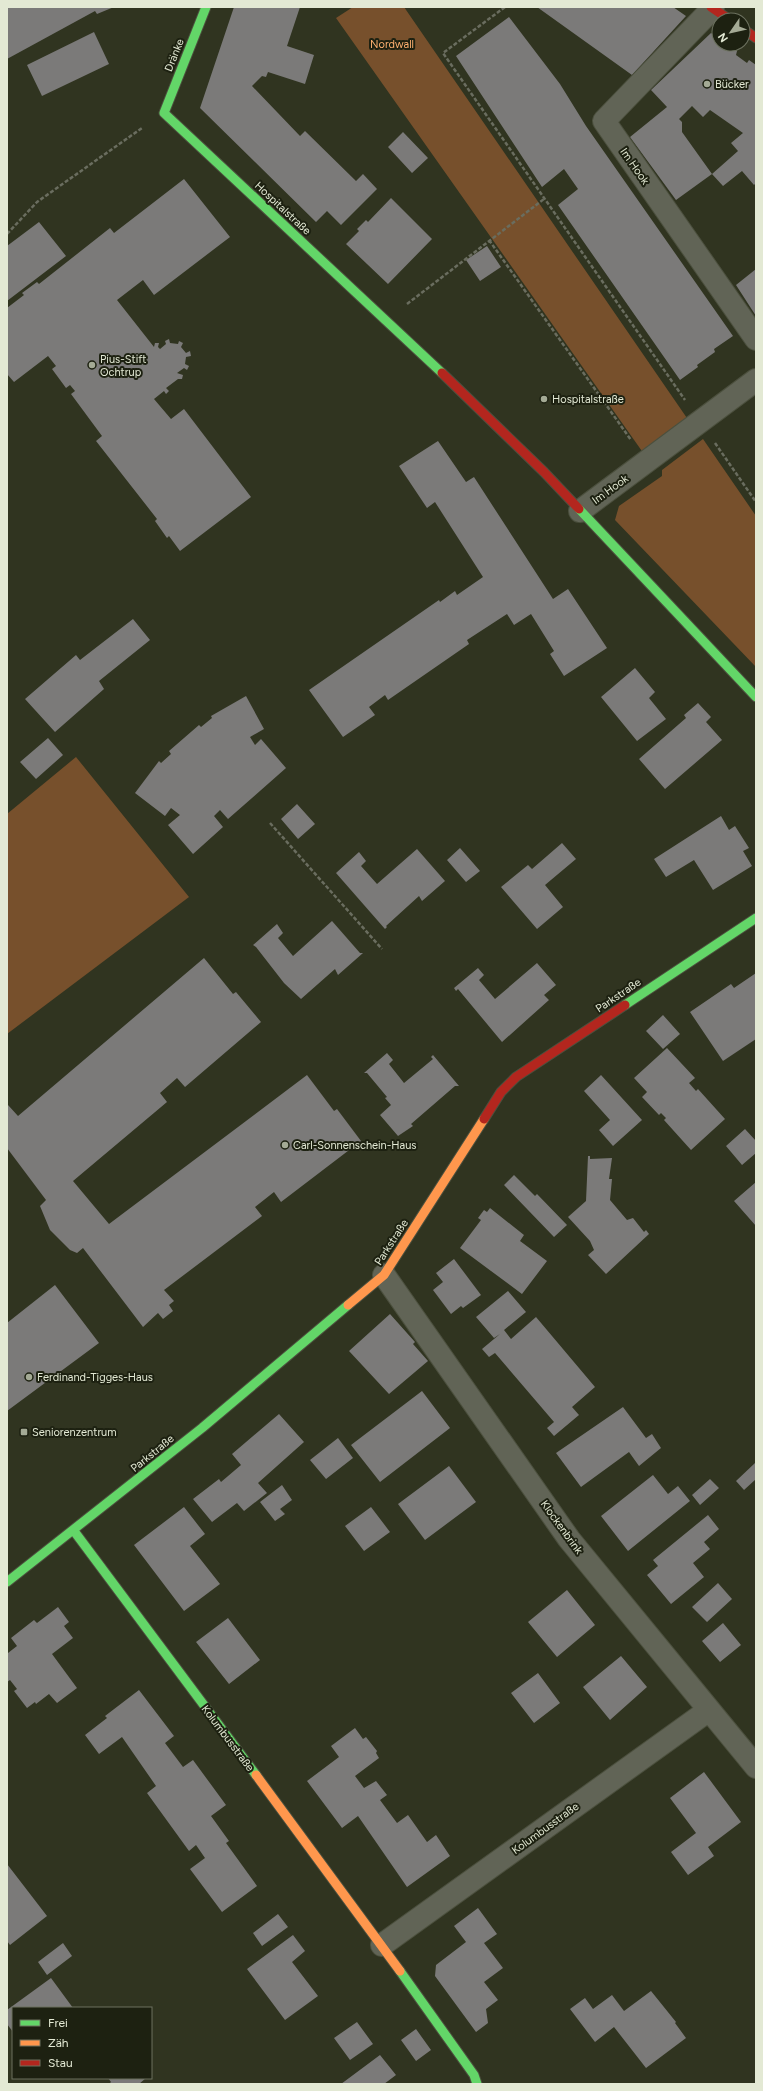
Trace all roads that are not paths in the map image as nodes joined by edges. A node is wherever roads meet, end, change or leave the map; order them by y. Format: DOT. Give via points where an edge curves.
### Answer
graph roads {
  1 [pos="206,7"];
  2 [pos="711,19"];
  3 [pos="164,113"];
  4 [pos="756,339"];
  5 [pos="756,380"];
  6 [pos="580,511"];
  7 [pos="756,697"];
  8 [pos="756,918"];
  9 [pos="384,1275"];
  10 [pos="74,1531"];
  11 [pos="7,1582"];
  12 [pos="709,1710"];
  13 [pos="756,1767"];
  14 [pos="382,1945"];
  15 [pos="477,2084"];
  1 -- 3 [label="street, Dränke"];
  2 -- 4 [label="street, Im Hook" via="604,121"];
  3 -- 6 [label="street, Hospitalstraße" via="431,363"];
  5 -- 6 [label="street, Im Hook"];
  6 -- 7 [label="street, Hospitalstraße"];
  8 -- 9 [label="street, Parkstraße" via="516,1077 501,1092"];
  9 -- 10 [label="street, Parkstraße" via="202,1428"];
  9 -- 12 [label="street, Klockenbrink" via="569,1539"];
  10 -- 11 [label="street, Parkstraße"];
  10 -- 14 [label="street, Kolumbusstraße"];
  12 -- 13 [label="street, Klockenbrink"];
  12 -- 14 [label="street, Kolumbusstraße"];
  14 -- 15 [label="street, Kolumbusstraße" via="474,2075"];
}
